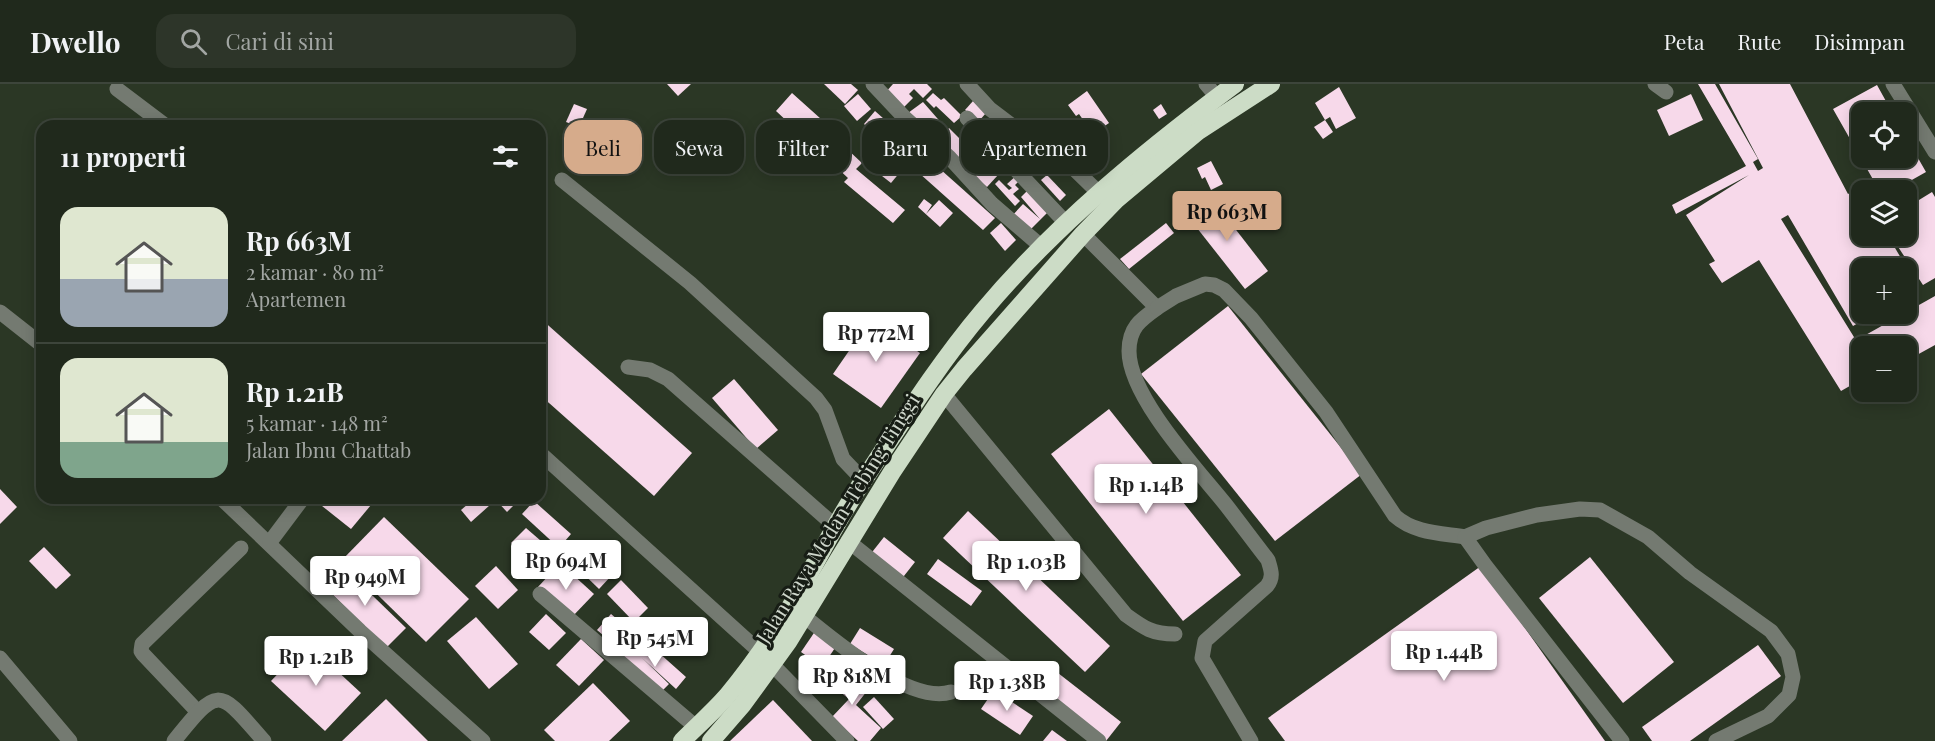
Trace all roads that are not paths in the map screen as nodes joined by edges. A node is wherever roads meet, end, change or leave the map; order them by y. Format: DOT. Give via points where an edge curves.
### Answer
graph roads {
  1 [pos="873,84"];
  2 [pos="967,84"];
  3 [pos="1235,84"];
  4 [pos="1271,84"];
  5 [pos="1893,84"];
  6 [pos="117,88"];
  7 [pos="1211,91"];
  8 [pos="967,118"];
  9 [pos="158,120"];
  10 [pos="1935,152"];
  11 [pos="562,180"];
  12 [pos="1100,194"];
  13 [pos="1067,224"];
  14 [pos="1083,234"];
  15 [pos="1042,247"];
  16 [pos="1157,308"];
  17 [pos="0,312"];
  18 [pos="36,340"];
  19 [pos="628,367"];
  20 [pos="944,394"];
  21 [pos="546,458"];
  22 [pos="863,480"];
  23 [pos="228,504"];
  24 [pos="299,504"];
  25 [pos="835,526"];
  26 [pos="1465,537"];
  27 [pos="848,541"];
  28 [pos="270,543"];
  29 [pos="241,548"];
  30 [pos="540,594"];
  31 [pos="804,616"];
  32 [pos="1175,634"];
  33 [pos="0,658"];
  34 [pos="766,658"];
  35 [pos="951,692"];
  36 [pos="198,712"];
  37 [pos="696,727"];
  38 [pos="70,741"];
  39 [pos="174,741"];
  40 [pos="264,741"];
  41 [pos="483,741"];
  42 [pos="682,741"];
  43 [pos="711,741"];
  44 [pos="847,741"];
  45 [pos="1099,741"];
  46 [pos="1251,741"];
  47 [pos="1622,741"];
  48 [pos="1716,741"];
  1 -- 15 [label="street" via="992,204"];
  2 -- 12 [label="street" via="990,109 1064,159"];
  3 -- 7 [label="highway, Jalan Raya Medan-Tebing Tinggi"];
  4 -- 14 [label="highway, Jalan Raya Medan-Tebing Tinggi" via="1197,132 1117,199"];
  5 -- 10 [label="street"];
  6 -- 9 [label="street"];
  7 -- 12 [label="highway, Jalan Raya Medan-Tebing Tinggi"];
  8 -- 13 [label="street"];
  11 -- 22 [label="street" via="690,283 816,398 825,410 843,459"];
  12 -- 13 [label="highway, Jalan Raya Medan-Tebing Tinggi"];
  13 -- 15 [label="highway, Jalan Raya Medan-Tebing Tinggi"];
  14 -- 16 [label="street"];
  14 -- 20 [label="highway, Jalan Raya Medan-Tebing Tinggi"];
  15 -- 22 [label="highway, Jalan Raya Medan-Tebing Tinggi" via="983,311"];
  16 -- 26 [label="street" via="1205,284 1224,290 1326,412 1395,516 1416,529"];
  16 -- 46 [label="street" via="1137,321 1128,350 1131,370 1153,410 1268,560 1272,572 1267,586 1205,641 1202,650 1202,657"];
  17 -- 18 [label="street"];
  19 -- 25 [label="street" via="650,370 668,380"];
  20 -- 27 [label="highway, Jalan Raya Medan-Tebing Tinggi"];
  20 -- 32 [label="street" via="1126,615 1151,631"];
  21 -- 34 [label="street"];
  22 -- 25 [label="highway, Jalan Raya Medan-Tebing Tinggi"];
  23 -- 28 [label="street"];
  24 -- 28 [label="street"];
  25 -- 34 [label="highway, Jalan Raya Medan-Tebing Tinggi" via="784,617"];
  26 -- 47 [label="street"];
  26 -- 48 [label="street" via="1537,515 1600,510 1648,537 1690,573 1771,631 1788,654 1793,677 1789,695 1768,716"];
  27 -- 31 [label="highway, Jalan Raya Medan-Tebing Tinggi"];
  27 -- 45 [label="street"];
  28 -- 41 [label="street" via="360,631"];
  29 -- 36 [label="street" via="142,644 143,654"];
  30 -- 37 [label="street"];
  31 -- 34 [label="highway, Jalan Raya Medan-Tebing Tinggi"];
  31 -- 35 [label="street" via="852,655 896,680 929,694 941,696"];
  33 -- 38 [label="street"];
  34 -- 37 [label="highway, Jalan Raya Medan-Tebing Tinggi"];
  34 -- 43 [label="highway, Jalan Raya Medan-Tebing Tinggi" via="743,704"];
  34 -- 44 [label="street"];
  36 -- 39 [label="street"];
  36 -- 40 [label="street" via="209,702 224,700"];
  37 -- 42 [label="highway, Jalan Raya Medan-Tebing Tinggi"];
}
